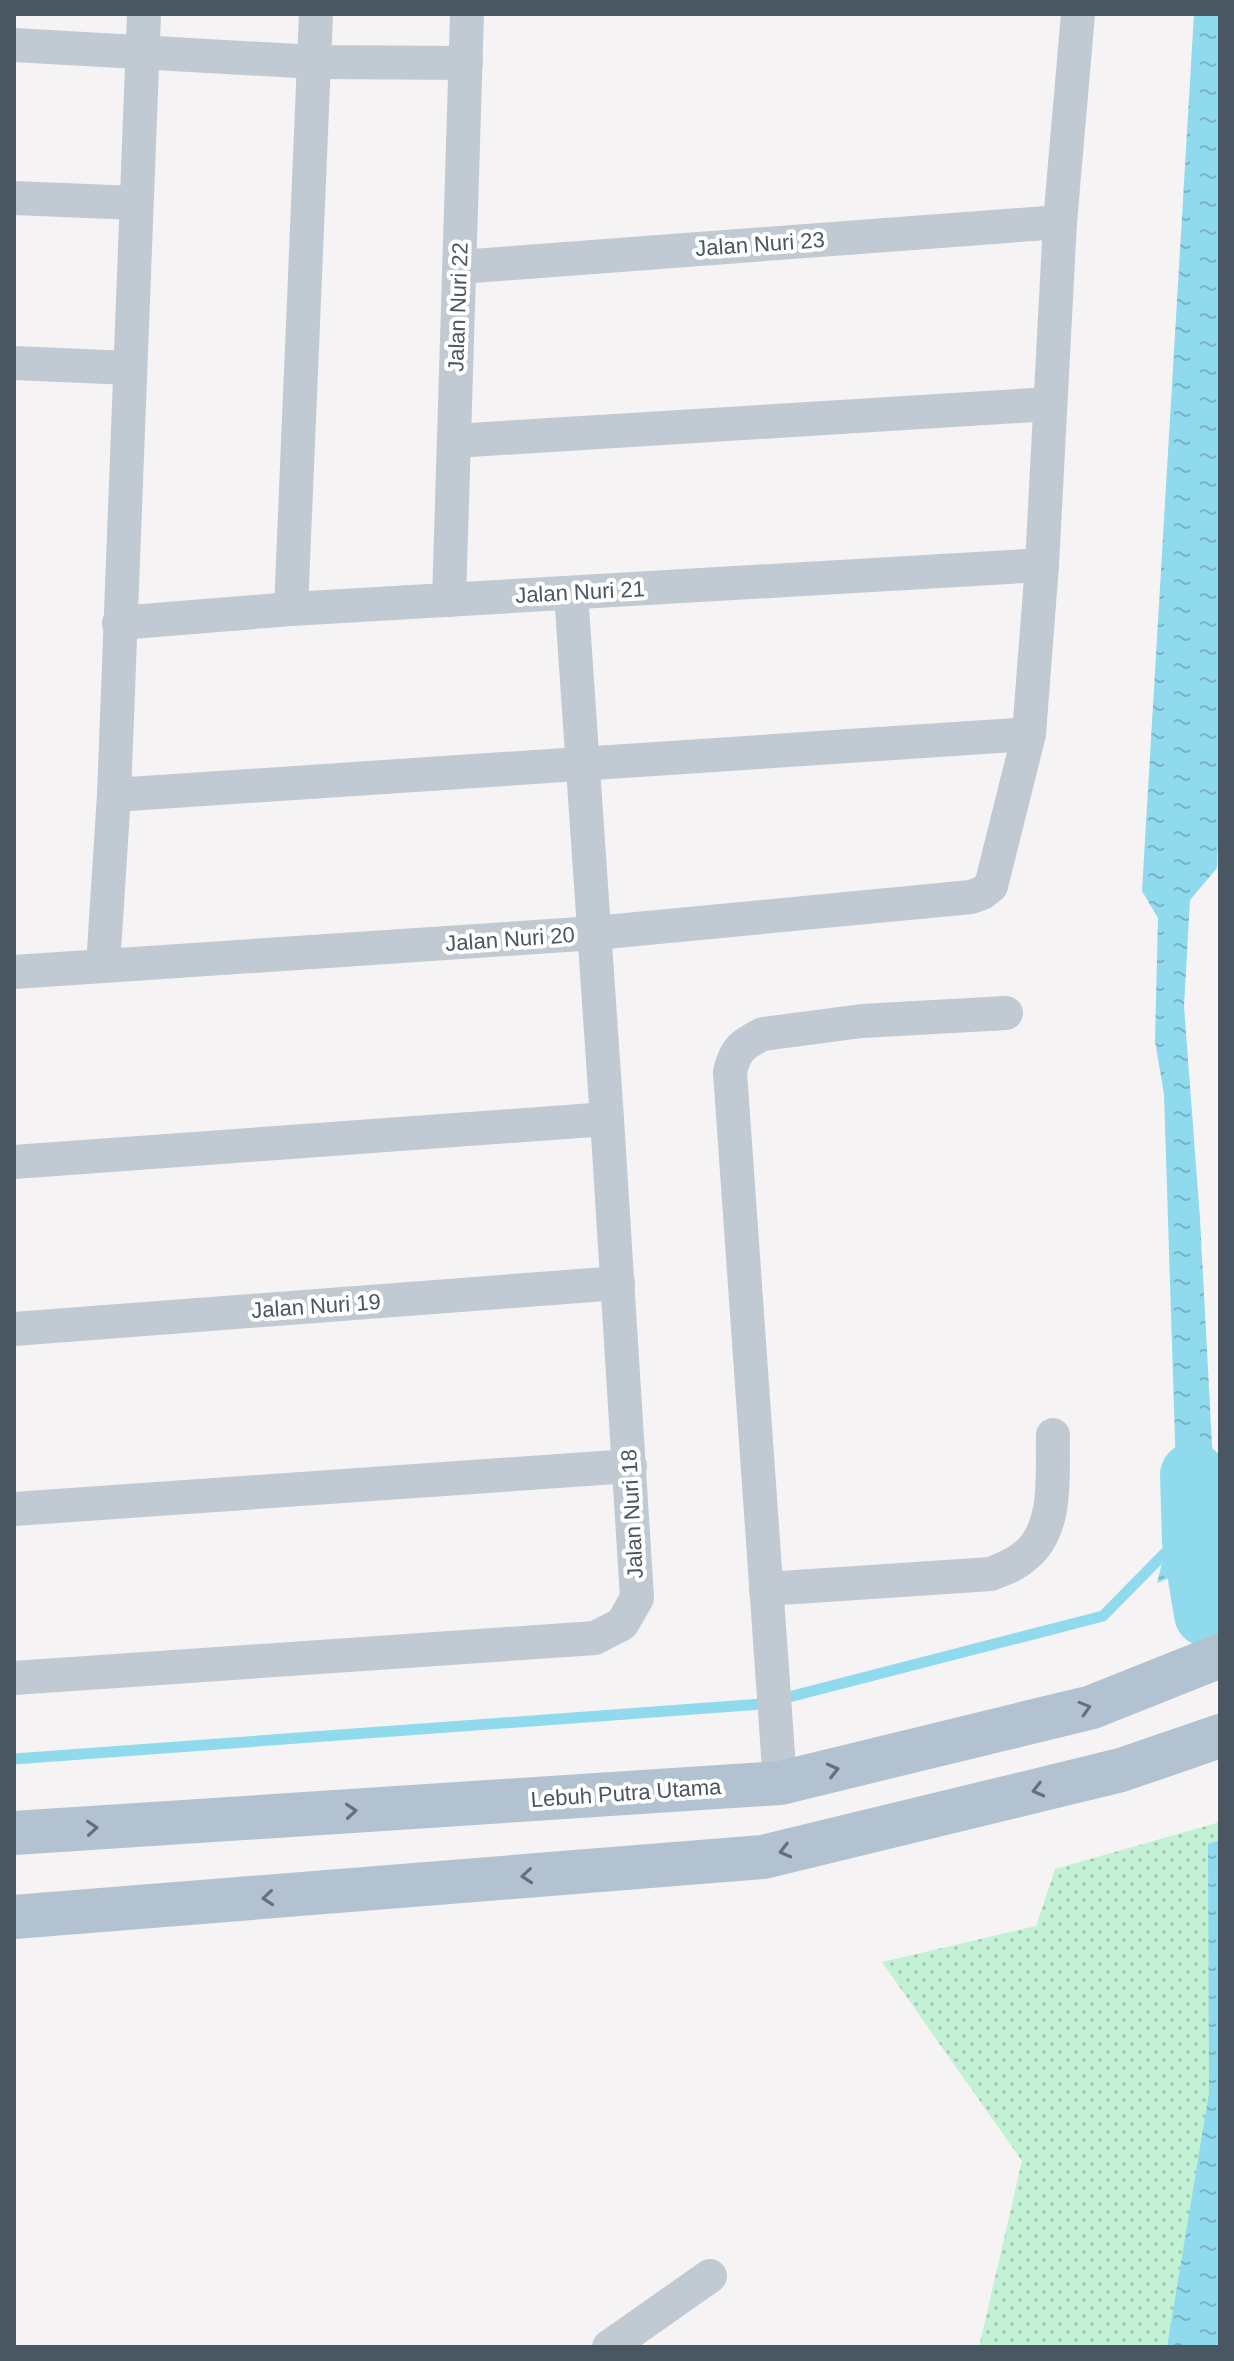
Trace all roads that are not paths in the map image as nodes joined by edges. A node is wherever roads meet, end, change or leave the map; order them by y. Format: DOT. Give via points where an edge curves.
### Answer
graph roads {
  1 [pos="144,14"];
  2 [pos="316,14"];
  3 [pos="467,14"];
  4 [pos="1078,14"];
  5 [pos="14,45"];
  6 [pos="142,52"];
  7 [pos="315,62"];
  8 [pos="466,63"];
  9 [pos="14,198"];
  10 [pos="136,203"];
  11 [pos="1060,222"];
  12 [pos="459,267"];
  13 [pos="14,363"];
  14 [pos="130,368"];
  15 [pos="1050,404"];
  16 [pos="454,441"];
  17 [pos="1042,565"];
  18 [pos="571,593"];
  19 [pos="449,600"];
  20 [pos="291,609"];
  21 [pos="119,623"];
  22 [pos="1029,734"];
  23 [pos="582,763"];
  24 [pos="114,795"];
  25 [pos="595,933"];
  26 [pos="103,966"];
  27 [pos="14,972"];
  28 [pos="1006,1013"];
  29 [pos="607,1119"];
  30 [pos="14,1162"];
  31 [pos="618,1283"];
  32 [pos="14,1329"];
  33 [pos="1053,1435"];
  34 [pos="630,1466"];
  35 [pos="14,1509"];
  36 [pos="766,1589"];
  37 [pos="1220,1656"];
  38 [pos="14,1678"];
  39 [pos="1220,1736"];
  40 [pos="780,1783"];
  41 [pos="14,1833"];
  42 [pos="14,1917"];
  43 [pos="710,2276"];
  44 [pos="609,2347"];
  1 -- 6 [label="street"];
  2 -- 7 [label="street"];
  3 -- 8 [label="street, Jalan Nuri 22"];
  4 -- 11 [label="street"];
  5 -- 6 [label="street"];
  6 -- 7 [label="street"];
  6 -- 10 [label="street"];
  7 -- 8 [label="street"];
  7 -- 20 [label="street"];
  8 -- 12 [label="street, Jalan Nuri 22"];
  9 -- 10 [label="street"];
  10 -- 14 [label="street"];
  11 -- 12 [label="street, Jalan Nuri 23"];
  11 -- 15 [label="street"];
  12 -- 16 [label="street, Jalan Nuri 22"];
  13 -- 14 [label="street"];
  14 -- 21 [label="street"];
  15 -- 16 [label="street"];
  15 -- 17 [label="street"];
  16 -- 19 [label="street, Jalan Nuri 22"];
  17 -- 18 [label="street, Jalan Nuri 21"];
  17 -- 22 [label="street"];
  18 -- 19 [label="street, Jalan Nuri 21"];
  18 -- 23 [label="street, Jalan Nuri 18"];
  19 -- 20 [label="street, Jalan Nuri 21"];
  20 -- 21 [label="street, Jalan Nuri 21"];
  21 -- 24 [label="street"];
  22 -- 23 [label="street"];
  22 -- 25 [label="street, Jalan Nuri 20" via="995,875 982,893"];
  23 -- 24 [label="street"];
  23 -- 25 [label="street, Jalan Nuri 18"];
  24 -- 26 [label="street"];
  25 -- 26 [label="street, Jalan Nuri 20"];
  25 -- 29 [label="street, Jalan Nuri 18"];
  26 -- 27 [label="street, Jalan Nuri 20"];
  28 -- 36 [label="street" via="862,1021 763,1034 734,1054 730,1072"];
  29 -- 30 [label="street"];
  29 -- 31 [label="street, Jalan Nuri 18"];
  31 -- 32 [label="street, Jalan Nuri 19"];
  31 -- 34 [label="street, Jalan Nuri 18"];
  33 -- 36 [label="street" via="1052,1495 1045,1529 1028,1555 1011,1566 991,1574"];
  34 -- 35 [label="street"];
  34 -- 38 [label="street, Jalan Nuri 18" via="637,1598 622,1624 595,1638"];
  36 -- 40 [label="street"];
  40 -- 37 [label="main road, Lebuh Putra Utama, one-way" via="1092,1707"];
  39 -- 42 [label="main road, one-way" via="1121,1770 763,1857"];
  41 -- 40 [label="main road, Lebuh Putra Utama, one-way"];
  43 -- 44 [label="street"];
}
